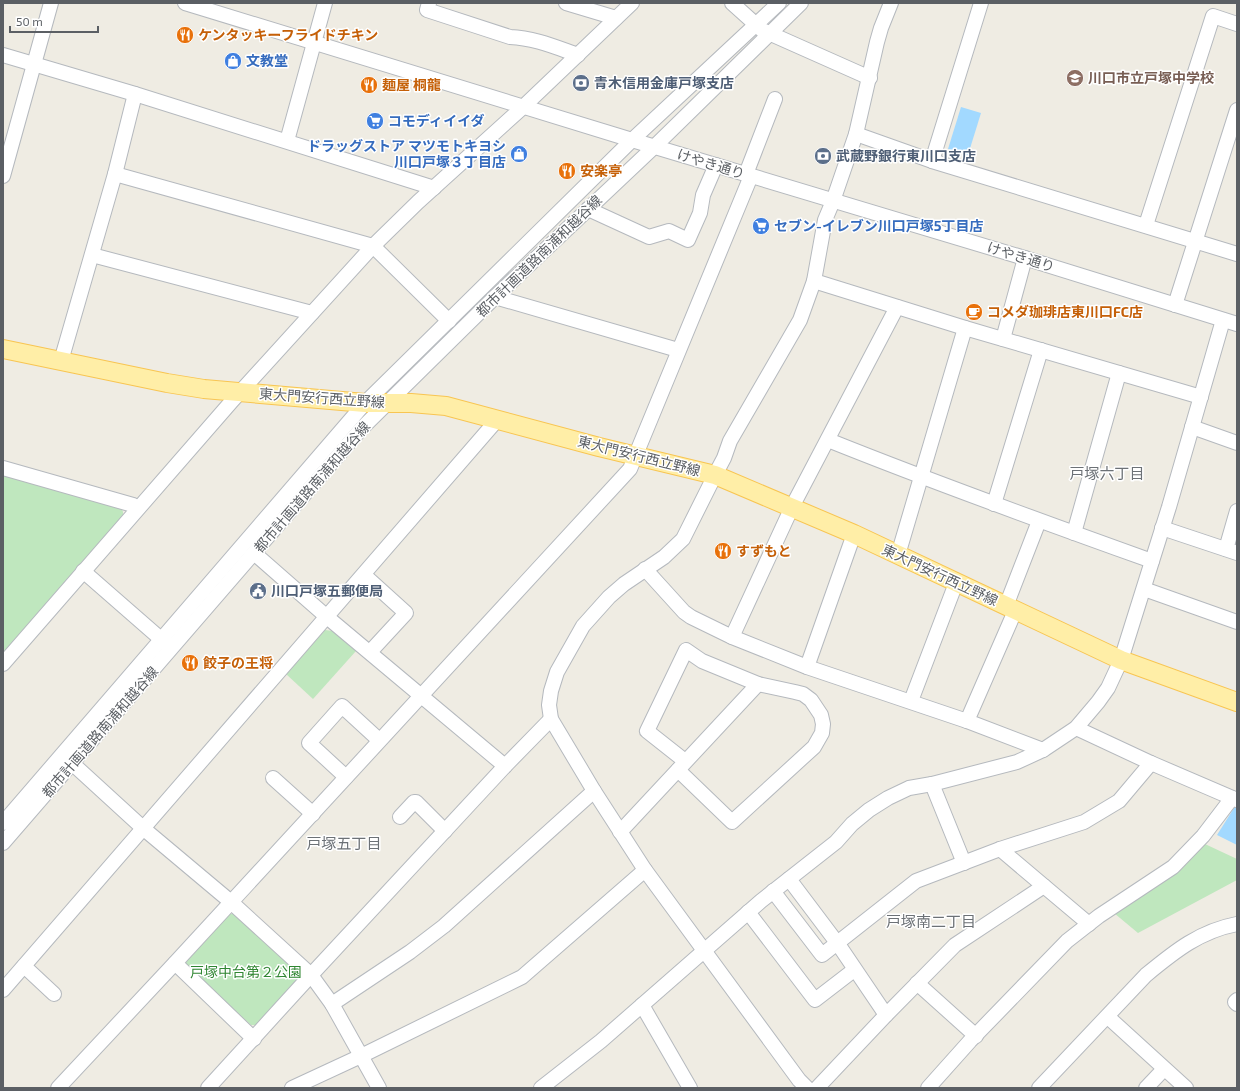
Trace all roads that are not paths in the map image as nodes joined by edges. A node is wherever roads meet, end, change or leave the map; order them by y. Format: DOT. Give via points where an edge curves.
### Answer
graph roads {
  1 [pos="51,3"];
  2 [pos="185,3"];
  3 [pos="325,3"];
  4 [pos="429,3"];
  5 [pos="566,3"];
  6 [pos="632,3"];
  7 [pos="732,3"];
  8 [pos="779,3"];
  9 [pos="801,3"];
  10 [pos="891,3"];
  11 [pos="981,3"];
  12 [pos="616,18"];
  13 [pos="1237,24"];
  14 [pos="755,25"];
  15 [pos="770,33"];
  16 [pos="314,42"];
  17 [pos="3,55"];
  18 [pos="578,55"];
  19 [pos="34,64"];
  20 [pos="870,78"];
  21 [pos="135,94"];
  22 [pos="775,99"];
  23 [pos="523,107"];
  24 [pos="1237,110"];
  25 [pos="856,134"];
  26 [pos="632,140"];
  27 [pos="287,141"];
  28 [pos="654,146"];
  29 [pos="932,161"];
  30 [pos="716,165"];
  31 [pos="115,174"];
  32 [pos="749,175"];
  33 [pos="3,176"];
  34 [pos="434,188"];
  35 [pos="833,201"];
  36 [pos="588,209"];
  37 [pos="1146,225"];
  38 [pos="1195,241"];
  39 [pos="373,246"];
  40 [pos="1237,254"];
  41 [pos="92,255"];
  42 [pos="1025,258"];
  43 [pos="814,281"];
  44 [pos="495,297"];
  45 [pos="1175,305"];
  46 [pos="897,307"];
  47 [pos="312,313"];
  48 [pos="1223,320"];
  49 [pos="449,322"];
  50 [pos="1237,324"];
  51 [pos="965,328"];
  52 [pos="1003,339"];
  53 [pos="3,349"];
  54 [pos="678,350"];
  55 [pos="1041,350"];
  56 [pos="61,361"];
  57 [pos="1120,373"];
  58 [pos="240,392"];
  59 [pos="1201,397"];
  60 [pos="387,402"];
  61 [pos="365,403"];
  62 [pos="497,420"];
  63 [pos="1192,426"];
  64 [pos="828,440"];
  65 [pos="1237,442"];
  66 [pos="636,456"];
  67 [pos="3,468"];
  68 [pos="715,475"];
  69 [pos="921,477"];
  70 [pos="994,504"];
  71 [pos="792,507"];
  72 [pos="138,508"];
  73 [pos="1237,511"];
  74 [pos="1038,520"];
  75 [pos="1162,528"];
  76 [pos="1074,533"];
  77 [pos="854,534"];
  78 [pos="1231,551"];
  79 [pos="254,553"];
  80 [pos="898,555"];
  81 [pos="1152,561"];
  82 [pos="645,569"];
  83 [pos="83,571"];
  84 [pos="364,575"];
  85 [pos="956,583"];
  86 [pos="1144,589"];
  87 [pos="1011,609"];
  88 [pos="327,617"];
  89 [pos="1237,622"];
  90 [pos="732,637"];
  91 [pos="162,640"];
  92 [pos="370,652"];
  93 [pos="1121,660"];
  94 [pos="3,664"];
  95 [pos="807,667"];
  96 [pos="758,684"];
  97 [pos="422,696"];
  98 [pos="911,701"];
  99 [pos="1237,702"];
  100 [pos="551,719"];
  101 [pos="967,721"];
  102 [pos="1076,728"];
  103 [pos="379,740"];
  104 [pos="1043,750"];
  105 [pos="1151,763"];
  106 [pos="73,764"];
  107 [pos="505,766"];
  108 [pos="682,766"];
  109 [pos="346,777"];
  110 [pos="273,778"];
  111 [pos="932,784"];
  112 [pos="594,790"];
  113 [pos="1235,799"];
  114 [pos="313,814"];
  115 [pos="400,817"];
  116 [pos="3,823"];
  117 [pos="144,829"];
  118 [pos="446,831"];
  119 [pos="620,832"];
  120 [pos="3,843"];
  121 [pos="1000,849"];
  122 [pos="964,863"];
  123 [pos="645,870"];
  124 [pos="789,879"];
  125 [pos="1044,886"];
  126 [pos="773,891"];
  127 [pos="231,902"];
  128 [pos="748,912"];
  129 [pos="1089,924"];
  130 [pos="1237,924"];
  131 [pos="838,944"];
  132 [pos="704,950"];
  133 [pos="175,963"];
  134 [pos="24,966"];
  135 [pos="854,970"];
  136 [pos="311,975"];
  137 [pos="917,983"];
  138 [pos="3,990"];
  139 [pos="54,994"];
  140 [pos="1237,1000"];
  141 [pos="332,1004"];
  142 [pos="1237,1004"];
  143 [pos="642,1005"];
  144 [pos="886,1015"];
  145 [pos="1108,1016"];
  146 [pos="976,1036"];
  147 [pos="254,1039"];
  148 [pos="360,1056"];
  149 [pos="1164,1069"];
  150 [pos="58,1088"];
  151 [pos="208,1088"];
  152 [pos="292,1088"];
  153 [pos="379,1088"];
  154 [pos="542,1088"];
  155 [pos="690,1088"];
  156 [pos="807,1088"];
  157 [pos="817,1088"];
  158 [pos="928,1088"];
  159 [pos="1039,1088"];
  160 [pos="1146,1088"];
  161 [pos="1186,1088"];
  1 -- 19 [label="street"];
  2 -- 16 [label="street, けやき通り"];
  3 -- 16 [label="street"];
  4 -- 18 [label="street" via="427,10 510,37 536,40"];
  5 -- 12 [label="street"];
  6 -- 12 [label="street"];
  7 -- 14 [label="street"];
  8 -- 14 [label="street, 都市計画道路南浦和越谷線"];
  9 -- 15 [label="street, 都市計画道路南浦和越谷線"];
  10 -- 20 [label="street" via="876,42"];
  11 -- 29 [label="street"];
  12 -- 18 [label="street"];
  13 -- 37 [label="street" via="1213,16"];
  14 -- 15 [label="street"];
  14 -- 26 [label="street, 都市計画道路南浦和越谷線"];
  15 -- 20 [label="street"];
  15 -- 28 [label="street, 都市計画道路南浦和越谷線"];
  16 -- 23 [label="street, けやき通り"];
  16 -- 27 [label="street"];
  17 -- 19 [label="street"];
  18 -- 23 [label="street"];
  19 -- 21 [label="street"];
  19 -- 33 [label="street"];
  20 -- 25 [label="street"];
  21 -- 27 [label="street"];
  21 -- 31 [label="street"];
  22 -- 32 [label="street"];
  23 -- 26 [label="street, けやき通り"];
  23 -- 34 [label="street"];
  24 -- 38 [label="street"];
  25 -- 29 [label="street"];
  25 -- 35 [label="street"];
  26 -- 28 [label="street, けやき通り"];
  26 -- 49 [label="street, 都市計画道路南浦和越谷線"];
  27 -- 34 [label="street"];
  28 -- 30 [label="street, けやき通り"];
  28 -- 36 [label="street, 都市計画道路南浦和越谷線"];
  29 -- 37 [label="street"];
  30 -- 32 [label="street, けやき通り"];
  30 -- 36 [label="street" via="688,240 669,231 649,237"];
  31 -- 39 [label="street"];
  31 -- 41 [label="street"];
  32 -- 35 [label="street, けやき通り"];
  32 -- 54 [label="street"];
  34 -- 39 [label="street"];
  35 -- 42 [label="street, けやき通り"];
  35 -- 43 [label="street" via="825,220"];
  36 -- 44 [label="street, 都市計画道路南浦和越谷線"];
  37 -- 38 [label="street"];
  38 -- 40 [label="street"];
  38 -- 45 [label="street"];
  39 -- 47 [label="street"];
  39 -- 49 [label="street"];
  41 -- 47 [label="street"];
  41 -- 56 [label="street"];
  42 -- 45 [label="street, けやき通り"];
  42 -- 52 [label="street"];
  43 -- 46 [label="street"];
  43 -- 68 [label="street" via="800,320 730,441"];
  44 -- 54 [label="street"];
  44 -- 60 [label="street, 都市計画道路南浦和越谷線"];
  45 -- 48 [label="street, けやき通り"];
  46 -- 51 [label="street"];
  46 -- 64 [label="street"];
  47 -- 58 [label="street"];
  48 -- 50 [label="street, けやき通り"];
  48 -- 59 [label="street"];
  49 -- 61 [label="street, 都市計画道路南浦和越谷線"];
  51 -- 52 [label="street"];
  51 -- 69 [label="street"];
  52 -- 55 [label="street"];
  53 -- 56 [label="main road, 東大門安行西立野線"];
  54 -- 66 [label="street"];
  55 -- 57 [label="street"];
  55 -- 70 [label="street"];
  56 -- 58 [label="main road, 東大門安行西立野線" via="204,390"];
  57 -- 59 [label="street"];
  57 -- 76 [label="street"];
  58 -- 61 [label="main road, 東大門安行西立野線"];
  58 -- 72 [label="street"];
  59 -- 63 [label="street"];
  60 -- 61 [label="main road, 東大門安行西立野線"];
  60 -- 62 [label="main road, 東大門安行西立野線" via="446,406"];
  60 -- 79 [label="street, 都市計画道路南浦和越谷線"];
  61 -- 91 [label="street, 都市計画道路南浦和越谷線"];
  62 -- 66 [label="main road, 東大門安行西立野線"];
  62 -- 84 [label="street"];
  63 -- 65 [label="street"];
  63 -- 75 [label="street"];
  64 -- 69 [label="street"];
  64 -- 71 [label="street"];
  66 -- 68 [label="main road, 東大門安行西立野線"];
  66 -- 97 [label="street" via="630,469"];
  67 -- 72 [label="street"];
  68 -- 71 [label="main road, 東大門安行西立野線"];
  68 -- 82 [label="street" via="683,539 664,558"];
  69 -- 70 [label="street"];
  69 -- 80 [label="street"];
  70 -- 74 [label="street"];
  71 -- 77 [label="main road, 東大門安行西立野線"];
  71 -- 90 [label="street"];
  72 -- 83 [label="street"];
  73 -- 78 [label="street"];
  74 -- 76 [label="street"];
  74 -- 87 [label="street"];
  75 -- 78 [label="street"];
  75 -- 81 [label="street"];
  76 -- 81 [label="street"];
  77 -- 80 [label="main road, 東大門安行西立野線"];
  77 -- 95 [label="street"];
  79 -- 88 [label="street"];
  79 -- 106 [label="street, 都市計画道路南浦和越谷線"];
  80 -- 85 [label="main road, 東大門安行西立野線"];
  81 -- 86 [label="street"];
  82 -- 90 [label="street" via="684,612"];
  82 -- 100 [label="street" via="609,597 583,626 557,672 549,705"];
  83 -- 91 [label="street"];
  83 -- 94 [label="street"];
  84 -- 88 [label="street"];
  84 -- 92 [label="street" via="406,613"];
  85 -- 87 [label="main road, 東大門安行西立野線"];
  85 -- 98 [label="street"];
  86 -- 89 [label="street"];
  86 -- 93 [label="street"];
  87 -- 93 [label="main road, 東大門安行西立野線"];
  87 -- 101 [label="street"];
  88 -- 92 [label="street"];
  88 -- 117 [label="street"];
  90 -- 95 [label="street"];
  91 -- 116 [label="street, 都市計画道路南浦和越谷線"];
  92 -- 97 [label="street"];
  93 -- 99 [label="main road, 東大門安行西立野線"];
  93 -- 102 [label="street" via="1108,688"];
  95 -- 98 [label="street"];
  96 -- 108 [label="street"];
  96 -- 108 [label="street" via="702,661 686,650 647,730"];
  96 -- 108 [label="street" via="803,694 810,700 821,715 823,724 822,733 814,747 732,822"];
  97 -- 103 [label="street"];
  97 -- 107 [label="street"];
  98 -- 101 [label="street"];
  100 -- 107 [label="street"];
  100 -- 112 [label="street"];
  101 -- 104 [label="street"];
  102 -- 104 [label="street"];
  102 -- 105 [label="street"];
  103 -- 109 [label="street"];
  103 -- 109 [label="street" via="342,706 318,732 309,743"];
  104 -- 111 [label="street" via="1017,762"];
  105 -- 113 [label="street"];
  105 -- 121 [label="street" via="1119,801 1084,822"];
  106 -- 117 [label="street"];
  106 -- 120 [label="street, 都市計画道路南浦和越谷線"];
  107 -- 118 [label="street"];
  108 -- 119 [label="street"];
  109 -- 114 [label="street"];
  110 -- 114 [label="street"];
  111 -- 122 [label="street"];
  111 -- 124 [label="street" via="909,788 869,810 836,842"];
  112 -- 119 [label="street"];
  112 -- 141 [label="street" via="444,926"];
  113 -- 129 [label="street" via="1173,867"];
  114 -- 127 [label="street"];
  115 -- 118 [label="street" via="416,802"];
  117 -- 127 [label="street"];
  117 -- 134 [label="street"];
  118 -- 136 [label="street"];
  119 -- 123 [label="street"];
  121 -- 122 [label="street"];
  121 -- 125 [label="street"];
  122 -- 131 [label="street" via="916,881"];
  123 -- 132 [label="street"];
  123 -- 148 [label="street" via="522,978"];
  124 -- 126 [label="street"];
  124 -- 131 [label="street"];
  125 -- 129 [label="street"];
  125 -- 137 [label="street" via="955,945"];
  126 -- 128 [label="street"];
  126 -- 131 [label="street" via="822,955"];
  127 -- 133 [label="street"];
  127 -- 136 [label="street"];
  128 -- 132 [label="street"];
  128 -- 135 [label="street" via="815,1000"];
  129 -- 146 [label="street" via="1067,941"];
  130 -- 145 [label="street" via="1205,933 1178,950 1146,975"];
  131 -- 135 [label="street"];
  132 -- 143 [label="street"];
  132 -- 156 [label="street"];
  133 -- 147 [label="street"];
  133 -- 150 [label="street"];
  134 -- 138 [label="street"];
  134 -- 139 [label="street"];
  135 -- 144 [label="street"];
  136 -- 141 [label="street"];
  136 -- 147 [label="street"];
  137 -- 144 [label="street"];
  137 -- 146 [label="street"];
  140 -- 142 [label="street"];
  141 -- 148 [label="street"];
  143 -- 154 [label="street"];
  143 -- 155 [label="street"];
  144 -- 157 [label="street"];
  145 -- 149 [label="street"];
  145 -- 159 [label="street"];
  146 -- 158 [label="street"];
  147 -- 151 [label="street"];
  148 -- 152 [label="street"];
  148 -- 153 [label="street"];
  149 -- 160 [label="street"];
  149 -- 161 [label="street"];
}
